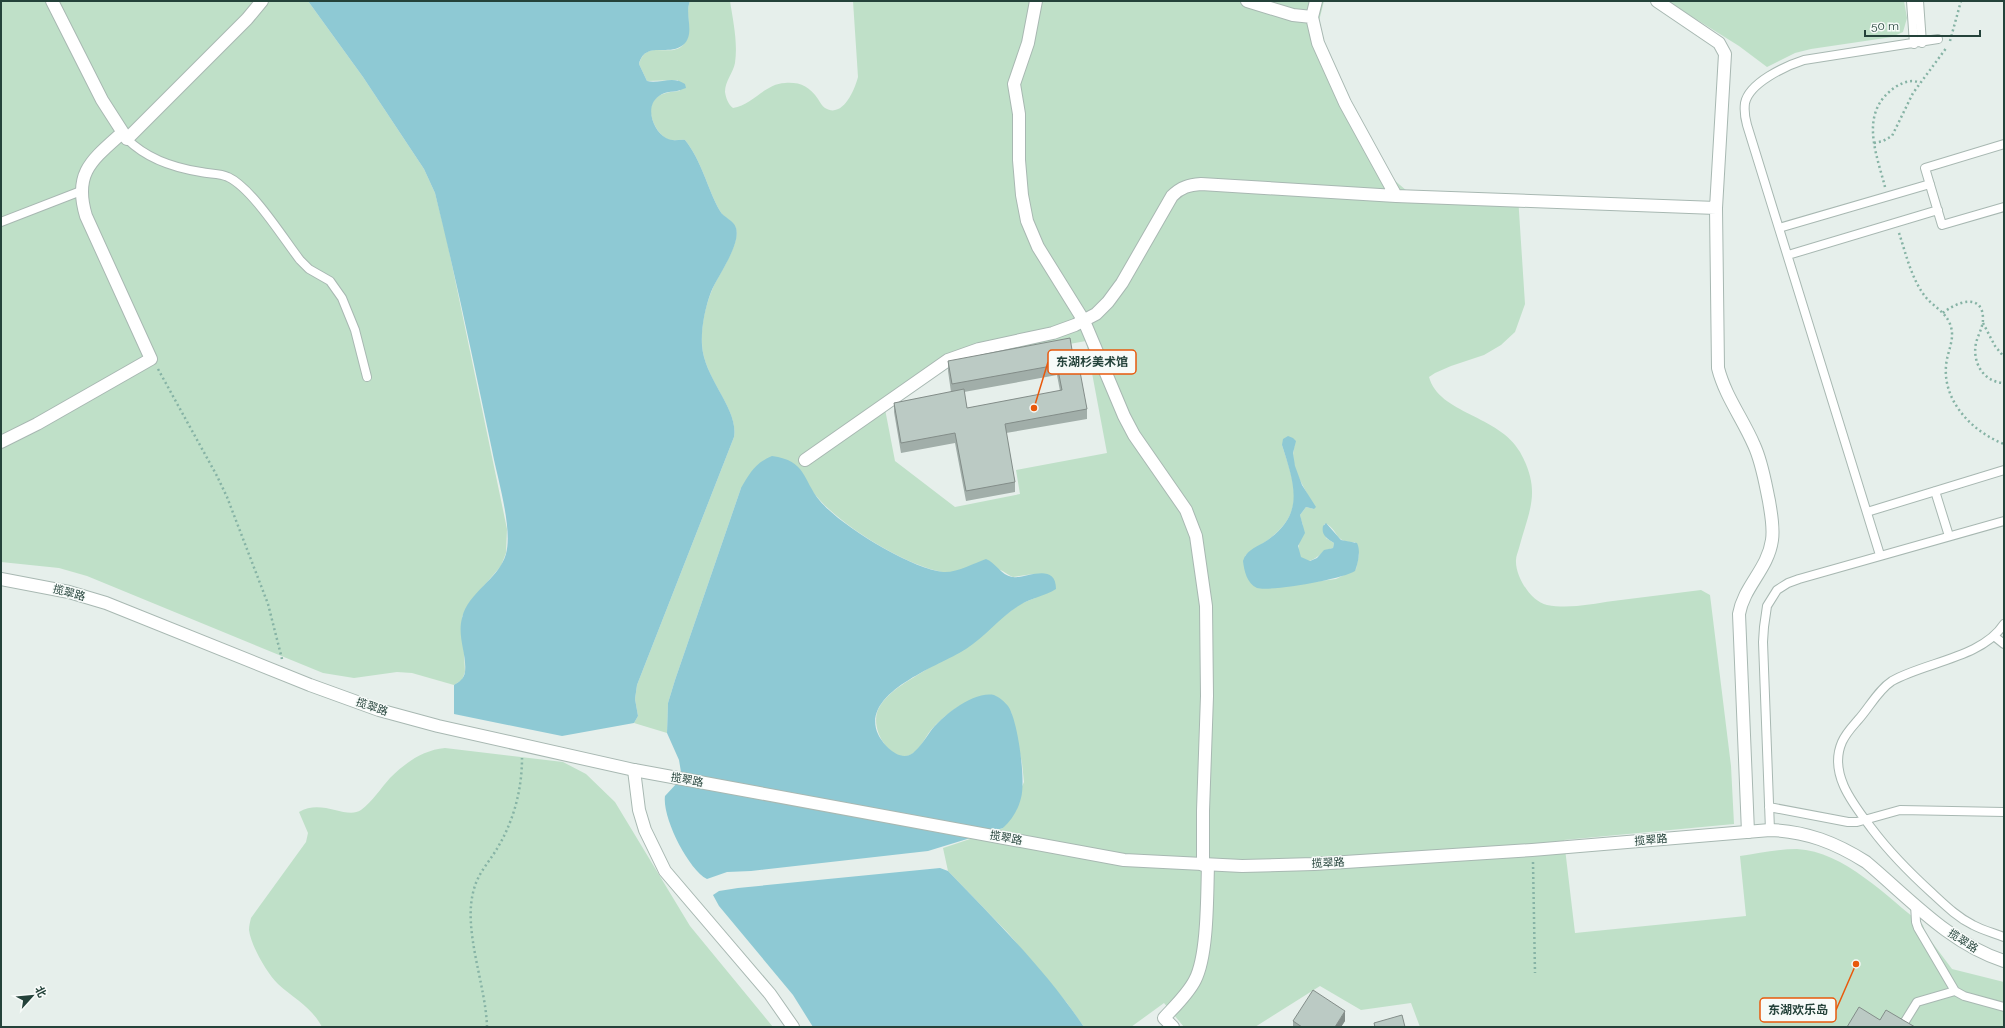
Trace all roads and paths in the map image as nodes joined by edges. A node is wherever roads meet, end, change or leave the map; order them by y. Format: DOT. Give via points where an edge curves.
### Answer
graph roads {
  1 [pos="52,1"];
  2 [pos="262,1"];
  3 [pos="1036,1"];
  4 [pos="1246,1"];
  5 [pos="1316,1"];
  6 [pos="1657,1"];
  7 [pos="1911,1"];
  8 [pos="1919,1"];
  9 [pos="1961,1"];
  10 [pos="1312,17"];
  11 [pos="1938,39"];
  12 [pos="1918,43"];
  13 [pos="1920,83"];
  14 [pos="124,136"];
  15 [pos="1874,143"];
  16 [pos="2004,144"];
  17 [pos="1930,184"];
  18 [pos="81,191"];
  19 [pos="1396,196"];
  20 [pos="1888,196"];
  21 [pos="2004,207"];
  22 [pos="1716,208"];
  23 [pos="1938,210"];
  24 [pos="1,222"];
  25 [pos="1896,223"];
  26 [pos="1779,228"];
  27 [pos="1788,255"];
  28 [pos="1943,313"];
  29 [pos="1084,320"];
  30 [pos="1983,323"];
  31 [pos="2004,357"];
  32 [pos="151,359"];
  33 [pos="367,377"];
  34 [pos="2004,383"];
  35 [pos="1,442"];
  36 [pos="2004,444"];
  37 [pos="805,460"];
  38 [pos="2004,470"];
  39 [pos="1934,491"];
  40 [pos="1867,512"];
  41 [pos="2004,521"];
  42 [pos="1949,536"];
  43 [pos="1880,555"];
  44 [pos="1,579"];
  45 [pos="2004,624"];
  46 [pos="1994,636"];
  47 [pos="2004,644"];
  48 [pos="286,675"];
  49 [pos="523,745"];
  50 [pos="634,770"];
  51 [pos="1769,807"];
  52 [pos="2004,812"];
  53 [pos="1865,819"];
  54 [pos="1770,830"];
  55 [pos="1748,832"];
  56 [pos="1532,850"];
  57 [pos="1206,865"];
  58 [pos="1915,904"];
  59 [pos="2004,937"];
  60 [pos="2004,961"];
  61 [pos="1535,973"];
  62 [pos="1955,991"];
  63 [pos="2004,1007"];
  64 [pos="1904,1023"];
  65 [pos="487,1027"];
  66 [pos="793,1027"];
  67 [pos="1172,1027"];
  1 -- 14 [label="street" via="102,100"];
  2 -- 14 [label="street" via="247,19"];
  3 -- 29 [label="street" via="1028,43 1014,84 1019,114 1022,194 1027,221 1038,247"];
  4 -- 10 [label="street" via="1293,15"];
  5 -- 10 [label="street"];
  6 -- 22 [label="street" via="1719,42 1725,54"];
  7 -- 12 [label="lane"];
  8 -- 12 [label="lane"];
  9 -- 13 [label="path" via="1948,46"];
  10 -- 19 [label="street" via="1318,43 1344,102"];
  11 -- 12 [label="lane"];
  12 -- 26 [label="lane" via="1804,60 1762,82 1748,96 1745,115"];
  13 -- 15 [label="path" via="1905,107 1892,136"];
  13 -- 15 [label="path" via="1913,80 1904,82 1886,95 1873,119"];
  14 -- 18 [label="street" via="92,161 83,179"];
  14 -- 33 [label="lane" via="144,153 157,159 200,172 228,176 245,189 300,260 337,289 355,330"];
  15 -- 20 [label="path"];
  16 -- 17 [label="lane" via="1925,168"];
  17 -- 20 [label="lane"];
  17 -- 23 [label="lane"];
  18 -- 24 [label="lane"];
  18 -- 32 [label="street" via="86,216"];
  19 -- 22 [label="street"];
  19 -- 29 [label="street" via="1201,184 1184,187 1172,196 1122,283 1108,302 1096,314"];
  20 -- 26 [label="lane"];
  21 -- 23 [label="lane" via="1942,225"];
  22 -- 55 [label="street" via="1718,368 1725,390 1755,446 1773,523 1770,552 1763,569 1744,595 1739,614"];
  23 -- 25 [label="lane"];
  25 -- 27 [label="lane"];
  25 -- 28 [label="path" via="1911,271 1920,290"];
  26 -- 27 [label="lane"];
  27 -- 40 [label="lane"];
  28 -- 30 [label="path" via="1957,303 1971,302 1981,311"];
  28 -- 36 [label="path" via="1952,333 1946,367 1949,386 1956,404 1977,430"];
  29 -- 37 [label="street" via="1052,333 979,349 948,360"];
  29 -- 57 [label="street" via="1124,416 1134,435 1186,510 1196,536 1206,606 1207,696 1203,811"];
  30 -- 31 [label="path"];
  30 -- 34 [label="path" via="1976,343 1976,360 1988,377 1995,382"];
  32 -- 35 [label="street"];
  32 -- 48 [label="path" via="227,497 268,604"];
  38 -- 39 [label="lane"];
  39 -- 40 [label="lane"];
  39 -- 42 [label="lane"];
  40 -- 43 [label="lane"];
  41 -- 42 [label="lane"];
  42 -- 43 [label="lane"];
  43 -- 51 [label="lane" via="1788,583 1777,590 1767,606 1763,642"];
  44 -- 48 [label="street, 揽翠路" via="106,603"];
  45 -- 46 [label="lane"];
  46 -- 47 [label="lane"];
  46 -- 53 [label="lane" via="1961,654 1890,682 1846,735 1839,753 1840,776 1848,795"];
  48 -- 49 [label="street, 揽翠路" via="379,710"];
  49 -- 50 [label="street, 揽翠路"];
  49 -- 65 [label="path" via="522,770 512,822 479,876 471,905 471,923"];
  50 -- 57 [label="street, 揽翠路" via="1124,860"];
  50 -- 66 [label="street" via="639,810 645,830 665,871 770,994"];
  51 -- 53 [label="lane" via="1848,822"];
  51 -- 54 [label="lane"];
  52 -- 53 [label="lane" via="1900,810"];
  53 -- 59 [label="lane" via="1902,865 1957,915 1973,925"];
  54 -- 55 [label="street, 揽翠路"];
  54 -- 58 [label="street, 揽翠路" via="1805,834 1831,842 1866,862"];
  55 -- 56 [label="street, 揽翠路"];
  56 -- 57 [label="street, 揽翠路" via="1314,864"];
  56 -- 61 [label="path"];
  57 -- 67 [label="street" via="1205,926 1199,970 1191,988 1164,1018"];
  58 -- 60 [label="street, 揽翠路" via="1968,946"];
  58 -- 62 [label="lane" via="1916,922 1921,934"];
  62 -- 63 [label="lane"];
  62 -- 64 [label="lane" via="1917,1002"];
}
